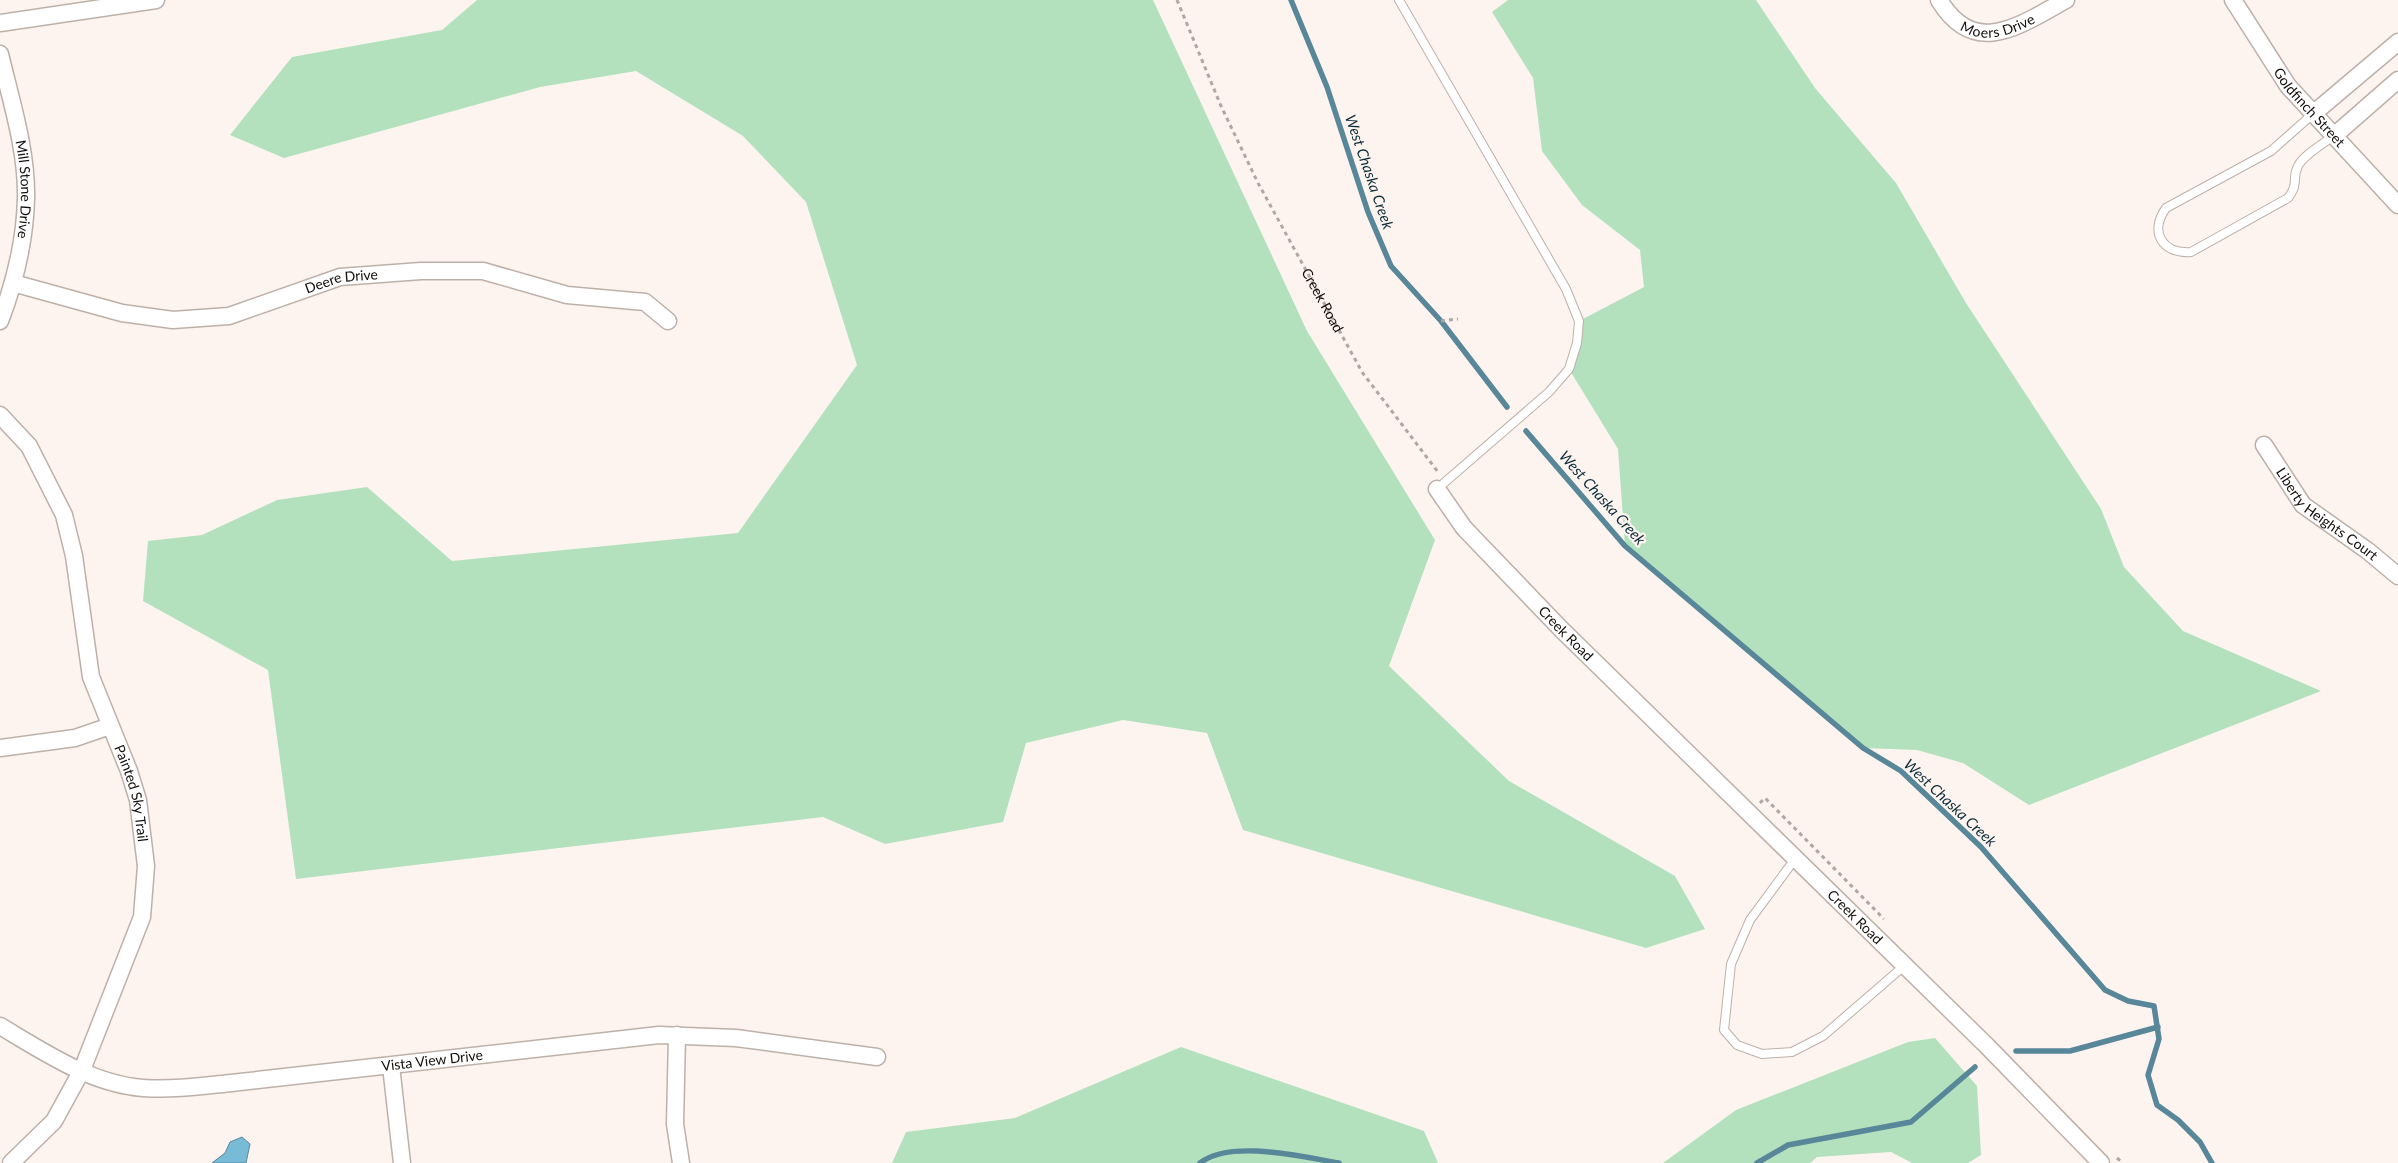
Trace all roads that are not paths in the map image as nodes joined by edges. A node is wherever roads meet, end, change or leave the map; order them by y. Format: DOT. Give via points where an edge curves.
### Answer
graph roads {
  1 [pos="156,0"];
  2 [pos="1399,0"];
  3 [pos="1939,0"];
  4 [pos="2066,0"];
  5 [pos="2233,0"];
  6 [pos="0,23"];
  7 [pos="2398,42"];
  8 [pos="0,54"];
  9 [pos="2398,80"];
  10 [pos="2314,113"];
  11 [pos="2335,135"];
  12 [pos="2398,205"];
  13 [pos="13,283"];
  14 [pos="0,321"];
  15 [pos="668,321"];
  16 [pos="0,415"];
  17 [pos="2264,445"];
  18 [pos="1437,489"];
  19 [pos="2398,576"];
  20 [pos="110,726"];
  21 [pos="0,748"];
  22 [pos="1795,859"];
  23 [pos="1904,966"];
  24 [pos="0,1026"];
  25 [pos="677,1035"];
  26 [pos="877,1057"];
  27 [pos="390,1066"];
  28 [pos="82,1071"];
  29 [pos="11,1163"];
  30 [pos="402,1163"];
  31 [pos="681,1163"];
  32 [pos="2101,1163"];
  1 -- 6 [label="street"];
  2 -- 18 [label="lane" via="1566,289 1579,321 1577,344 1569,370 1549,392"];
  3 -- 4 [label="street, Moers Drive" via="1959,24 1986,34 2003,31"];
  5 -- 10 [label="street, Goldfinch Street" via="2288,86"];
  7 -- 10 [label="street"];
  8 -- 13 [label="street, Mill Stone Drive" via="17,123 26,197"];
  9 -- 11 [label="street"];
  10 -- 11 [label="street, Goldfinch Street"];
  10 -- 11 [label="lane" via="2271,151 2166,208 2157,227 2160,239 2168,248 2180,253 2191,252 2288,198 2296,188 2299,163"];
  11 -- 12 [label="street, Goldfinch Street"];
  13 -- 14 [label="street, Mill Stone Drive"];
  13 -- 15 [label="street, Deere Drive" via="122,313 173,320 229,316 340,277 421,271 483,271 567,295 645,302"];
  16 -- 20 [label="street, Painted Sky Trail" via="28,446 64,515 74,556 87,660 97,698"];
  17 -- 19 [label="street, Liberty Heights Court" via="2302,505"];
  18 -- 22 [label="street, Creek Road" via="1464,528 1560,629"];
  20 -- 21 [label="street" via="75,738"];
  20 -- 28 [label="street, Painted Sky Trail" via="138,800 146,887 142,917"];
  22 -- 23 [label="street, Creek Road"];
  22 -- 23 [label="lane" via="1750,920 1732,964 1724,1030 1737,1045 1762,1054 1792,1052 1823,1036"];
  23 -- 32 [label="street, Creek Road"];
  24 -- 28 [label="street, Vista View Drive" via="60,1062"];
  25 -- 26 [label="street, Vista View Drive" via="755,1040"];
  25 -- 27 [label="street, Vista View Drive"];
  25 -- 31 [label="street" via="675,1124"];
  27 -- 28 [label="street, Vista View Drive" via="164,1088 122,1084"];
  27 -- 30 [label="street"];
  28 -- 29 [label="street, Painted Sky Trail" via="54,1121"];
}
